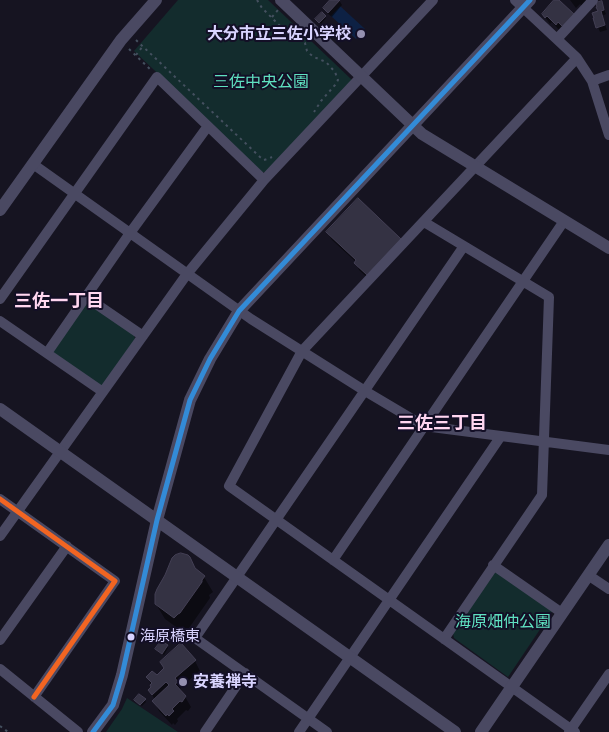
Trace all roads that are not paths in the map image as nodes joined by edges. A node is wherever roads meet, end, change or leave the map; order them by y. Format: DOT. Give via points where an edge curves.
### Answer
graph roads {
  1 [pos="156,0"];
  2 [pos="434,0"];
  3 [pos="593,0"];
  4 [pos="523,3"];
  5 [pos="280,4"];
  6 [pos="557,39"];
  7 [pos="577,58"];
  8 [pos="609,75"];
  9 [pos="361,76"];
  10 [pos="592,81"];
  11 [pos="208,126"];
  12 [pos="413,126"];
  13 [pos="609,135"];
  14 [pos="33,164"];
  15 [pos="475,166"];
  16 [pos="264,180"];
  17 [pos="75,194"];
  18 [pos="0,210"];
  19 [pos="564,220"];
  20 [pos="424,222"];
  21 [pos="130,233"];
  22 [pos="464,246"];
  23 [pos="609,248"];
  24 [pos="187,274"];
  25 [pos="523,281"];
  26 [pos="86,297"];
  27 [pos="0,299"];
  28 [pos="239,311"];
  29 [pos="0,321"];
  30 [pos="143,336"];
  31 [pos="302,351"];
  32 [pos="47,353"];
  33 [pos="364,391"];
  34 [pos="103,392"];
  35 [pos="0,409"];
  36 [pos="424,426"];
  37 [pos="501,436"];
  38 [pos="544,442"];
  39 [pos="609,450"];
  40 [pos="60,452"];
  41 [pos="0,499"];
  42 [pos="17,511"];
  43 [pos="157,520"];
  44 [pos="276,520"];
  45 [pos="0,536"];
  46 [pos="609,544"];
  47 [pos="66,546"];
  48 [pos="333,560"];
  49 [pos="493,565"];
  50 [pos="588,575"];
  51 [pos="237,577"];
  52 [pos="609,589"];
  53 [pos="389,600"];
  54 [pos="562,613"];
  55 [pos="444,639"];
  56 [pos="0,640"];
  57 [pos="350,657"];
  58 [pos="0,669"];
  59 [pos="245,673"];
  60 [pos="609,674"];
  61 [pos="512,687"];
  62 [pos="34,697"];
  63 [pos="308,719"];
  64 [pos="572,731"];
  65 [pos="78,732"];
  66 [pos="93,732"];
  67 [pos="205,732"];
  68 [pos="299,732"];
  69 [pos="327,732"];
  70 [pos="455,732"];
  71 [pos="481,732"];
  1 -- 14 [label="street" via="121,40"];
  2 -- 9 [label="street"];
  3 -- 6 [label="street"];
  4 -- 6 [label="street"];
  4 -- 12 [label="street"];
  5 -- 9 [label="street"];
  6 -- 7 [label="street"];
  7 -- 10 [label="street"];
  7 -- 15 [label="street"];
  8 -- 10 [label="street"];
  9 -- 12 [label="street"];
  9 -- 16 [label="street"];
  10 -- 13 [label="street"];
  11 -- 16 [label="street"];
  11 -- 17 [label="street" via="157,78"];
  11 -- 21 [label="street"];
  12 -- 15 [label="street"];
  12 -- 28 [label="street"];
  14 -- 17 [label="street"];
  14 -- 18 [label="street"];
  15 -- 19 [label="street"];
  15 -- 20 [label="street"];
  16 -- 24 [label="street"];
  17 -- 21 [label="street"];
  17 -- 27 [label="street"];
  19 -- 23 [label="street"];
  19 -- 25 [label="street"];
  20 -- 22 [label="street"];
  20 -- 31 [label="street"];
  21 -- 24 [label="street"];
  21 -- 26 [label="street"];
  22 -- 25 [label="street"];
  22 -- 33 [label="street"];
  24 -- 28 [label="street"];
  24 -- 30 [label="street"];
  25 -- 36 [label="street"];
  25 -- 38 [label="street" via="549,297"];
  26 -- 30 [label="street"];
  26 -- 32 [label="street"];
  28 -- 31 [label="street"];
  28 -- 43 [label="street" via="210,358 190,400"];
  29 -- 32 [label="street"];
  30 -- 34 [label="street"];
  31 -- 33 [label="street"];
  31 -- 44 [label="street" via="230,486"];
  32 -- 34 [label="street"];
  33 -- 36 [label="street"];
  33 -- 44 [label="street"];
  34 -- 40 [label="street"];
  35 -- 40 [label="street"];
  36 -- 37 [label="street"];
  36 -- 48 [label="street"];
  37 -- 38 [label="street"];
  37 -- 53 [label="street"];
  38 -- 39 [label="street"];
  38 -- 49 [label="street" via="542,495"];
  40 -- 42 [label="street"];
  40 -- 43 [label="street"];
  41 -- 42 [label="street"];
  42 -- 45 [label="street"];
  42 -- 47 [label="street"];
  43 -- 51 [label="street"];
  43 -- 66 [label="street" via="113,705"];
  44 -- 48 [label="street"];
  44 -- 51 [label="street"];
  46 -- 50 [label="street"];
  47 -- 56 [label="street"];
  47 -- 62 [label="street" via="115,581"];
  48 -- 53 [label="street"];
  49 -- 54 [label="street"];
  49 -- 55 [label="street"];
  50 -- 52 [label="street"];
  50 -- 54 [label="street"];
  51 -- 57 [label="street"];
  51 -- 59 [label="street" via="195,638"];
  53 -- 55 [label="street"];
  53 -- 57 [label="street"];
  54 -- 61 [label="street"];
  55 -- 61 [label="street"];
  57 -- 63 [label="street"];
  57 -- 70 [label="street"];
  58 -- 62 [label="street"];
  59 -- 63 [label="street"];
  59 -- 67 [label="street"];
  60 -- 64 [label="street"];
  61 -- 64 [label="street"];
  61 -- 71 [label="street"];
  62 -- 65 [label="street"];
  63 -- 68 [label="street"];
  63 -- 69 [label="street"];
}
